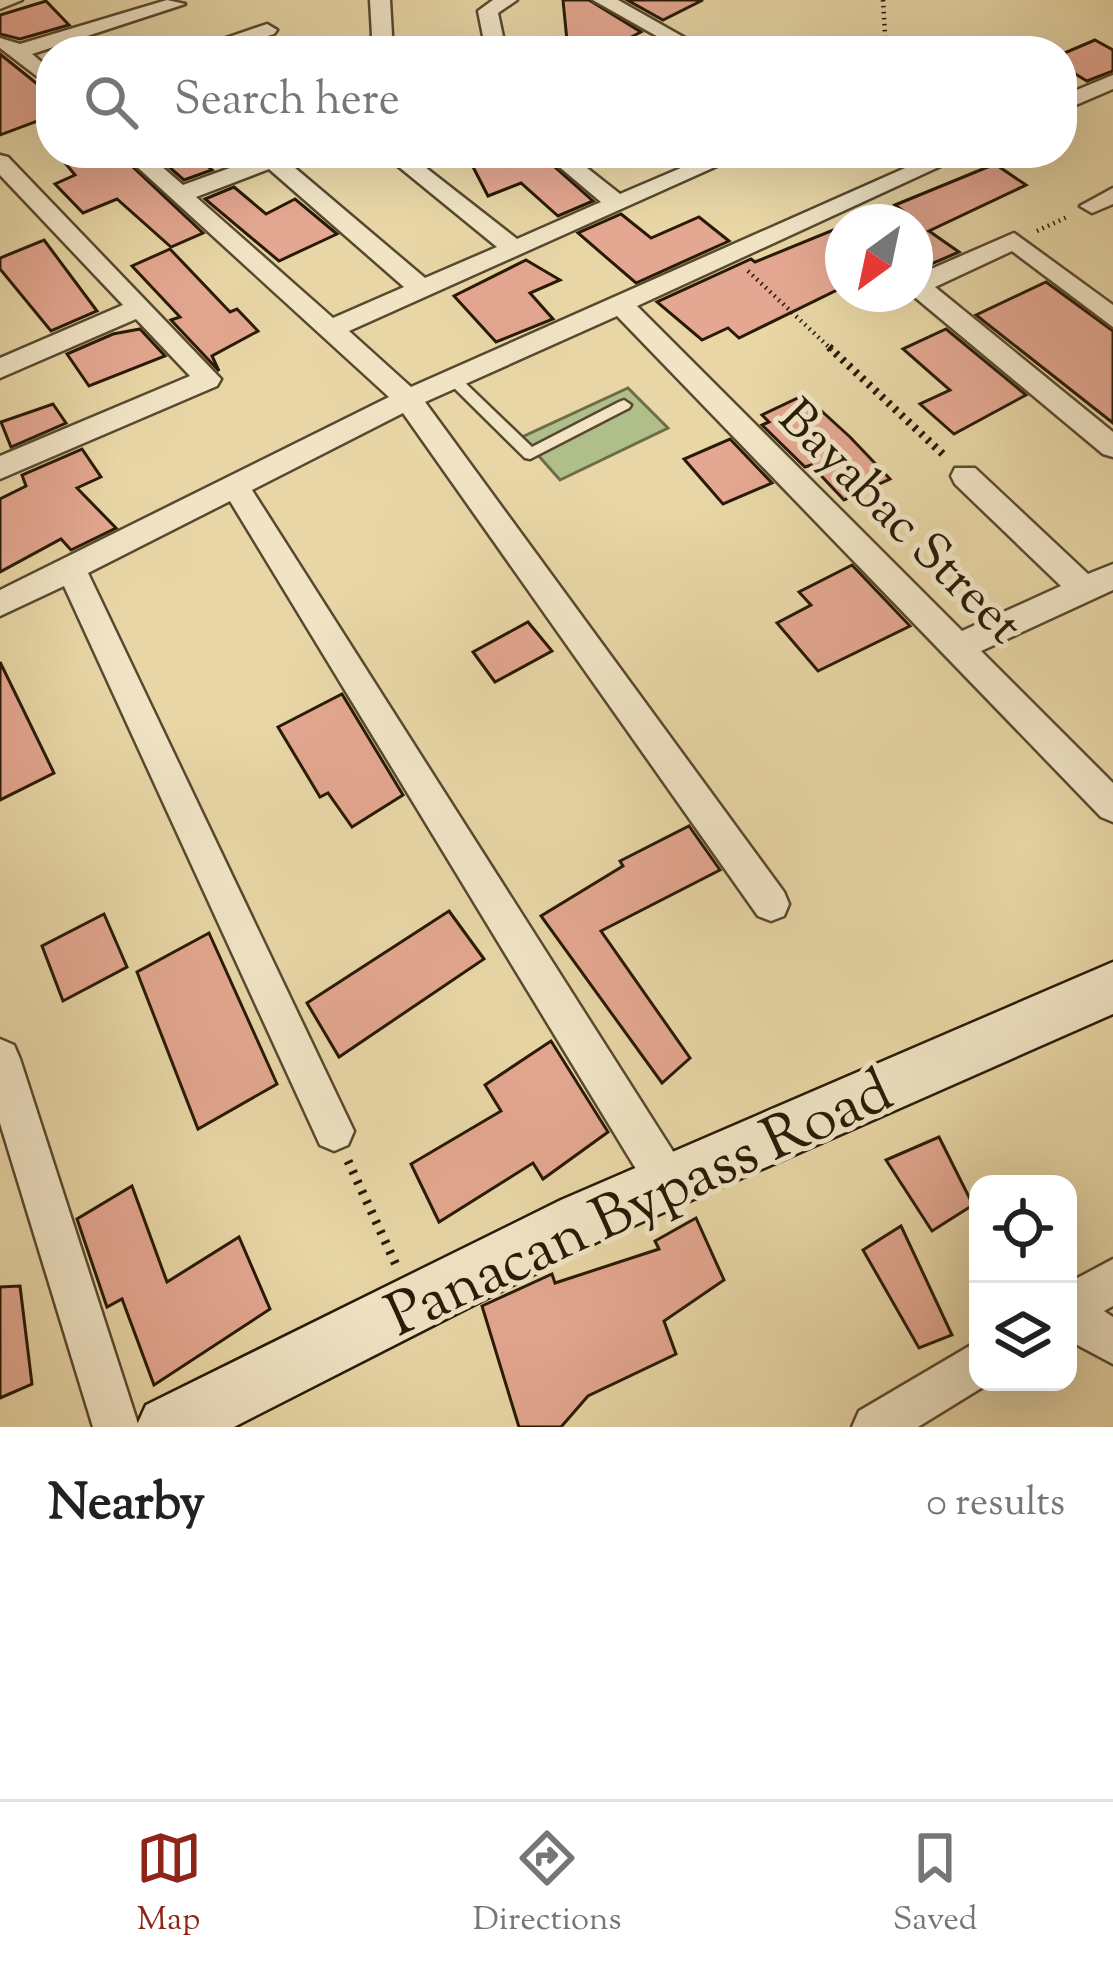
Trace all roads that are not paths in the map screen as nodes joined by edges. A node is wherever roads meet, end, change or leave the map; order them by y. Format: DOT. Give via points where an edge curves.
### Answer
graph roads {
  1 [pos="12,0"];
  2 [pos="380,0"];
  3 [pos="506,0"];
  4 [pos="603,0"];
  5 [pos="0,4"];
  6 [pos="175,4"];
  7 [pos="267,30"];
  8 [pos="45,36"];
  9 [pos="247,36"];
  10 [pos="381,36"];
  11 [pos="493,36"];
  12 [pos="667,36"];
  13 [pos="9,45"];
  14 [pos="36,68"];
  15 [pos="1113,80"];
  16 [pos="1077,97"];
  17 [pos="151,168"];
  18 [pos="249,168"];
  19 [pos="294,168"];
  20 [pos="412,168"];
  21 [pos="578,168"];
  22 [pos="701,168"];
  23 [pos="930,168"];
  24 [pos="6,176"];
  25 [pos="181,194"];
  26 [pos="618,204"];
  27 [pos="861,204"];
  28 [pos="825,222"];
  29 [pos="515,249"];
  30 [pos="933,277"];
  31 [pos="422,290"];
  32 [pos="933,299"];
  33 [pos="620,305"];
  34 [pos="137,309"];
  35 [pos="1113,317"];
  36 [pos="331,329"];
  37 [pos="0,369"];
  38 [pos="453,379"];
  39 [pos="408,399"];
  40 [pos="624,405"];
  41 [pos="1113,447"];
  42 [pos="0,468"];
  43 [pos="965,476"];
  44 [pos="236,486"];
  45 [pos="71,569"];
  46 [pos="1099,582"];
  47 [pos="0,604"];
  48 [pos="960,646"];
  49 [pos="1099,770"];
  50 [pos="1113,806"];
  51 [pos="771,904"];
  52 [pos="1113,988"];
  53 [pos="0,1059"];
  54 [pos="334,1131"];
  55 [pos="668,1182"];
  56 [pos="1113,1281"];
  57 [pos="1077,1305"];
  58 [pos="1077,1317"];
  59 [pos="1113,1342"];
  60 [pos="969,1370"];
  61 [pos="116,1427"];
  62 [pos="168,1427"];
  63 [pos="875,1427"];
  1 -- 5 [label="street"];
  2 -- 10 [label="street"];
  3 -- 11 [label="street" via="488,11"];
  4 -- 12 [label="street"];
  6 -- 8 [label="street"];
  7 -- 9 [label="street"];
  13 -- 14 [label="street"];
  15 -- 16 [label="street"];
  17 -- 25 [label="street"];
  18 -- 25 [label="street"];
  19 -- 31 [label="street"];
  20 -- 29 [label="street"];
  21 -- 26 [label="street"];
  22 -- 26 [label="street"];
  23 -- 27 [label="street"];
  24 -- 34 [label="street"];
  25 -- 36 [label="street"];
  26 -- 29 [label="street"];
  28 -- 33 [label="street"];
  29 -- 31 [label="street"];
  30 -- 35 [label="street" via="1014,241"];
  31 -- 36 [label="street"];
  32 -- 41 [label="street"];
  33 -- 38 [label="street"];
  33 -- 48 [label="street, Bayabac Street"];
  34 -- 37 [label="street"];
  34 -- 42 [label="street" via="208,380"];
  36 -- 39 [label="street"];
  38 -- 39 [label="street"];
  38 -- 40 [label="lane" via="530,454"];
  39 -- 44 [label="street"];
  39 -- 51 [label="street"];
  43 -- 46 [label="street"];
  44 -- 45 [label="street"];
  44 -- 55 [label="street"];
  45 -- 47 [label="street"];
  45 -- 54 [label="street"];
  46 -- 48 [label="street"];
  48 -- 49 [label="street, Bayabac Street"];
  49 -- 50 [label="street, Bayabac Street"];
  52 -- 55 [label="main road, Panacan Bypass Road"];
  53 -- 61 [label="street"];
  55 -- 62 [label="main road, Panacan Bypass Road" via="413,1300"];
  56 -- 57 [label="street"];
  58 -- 59 [label="street"];
  60 -- 63 [label="street"];
}
